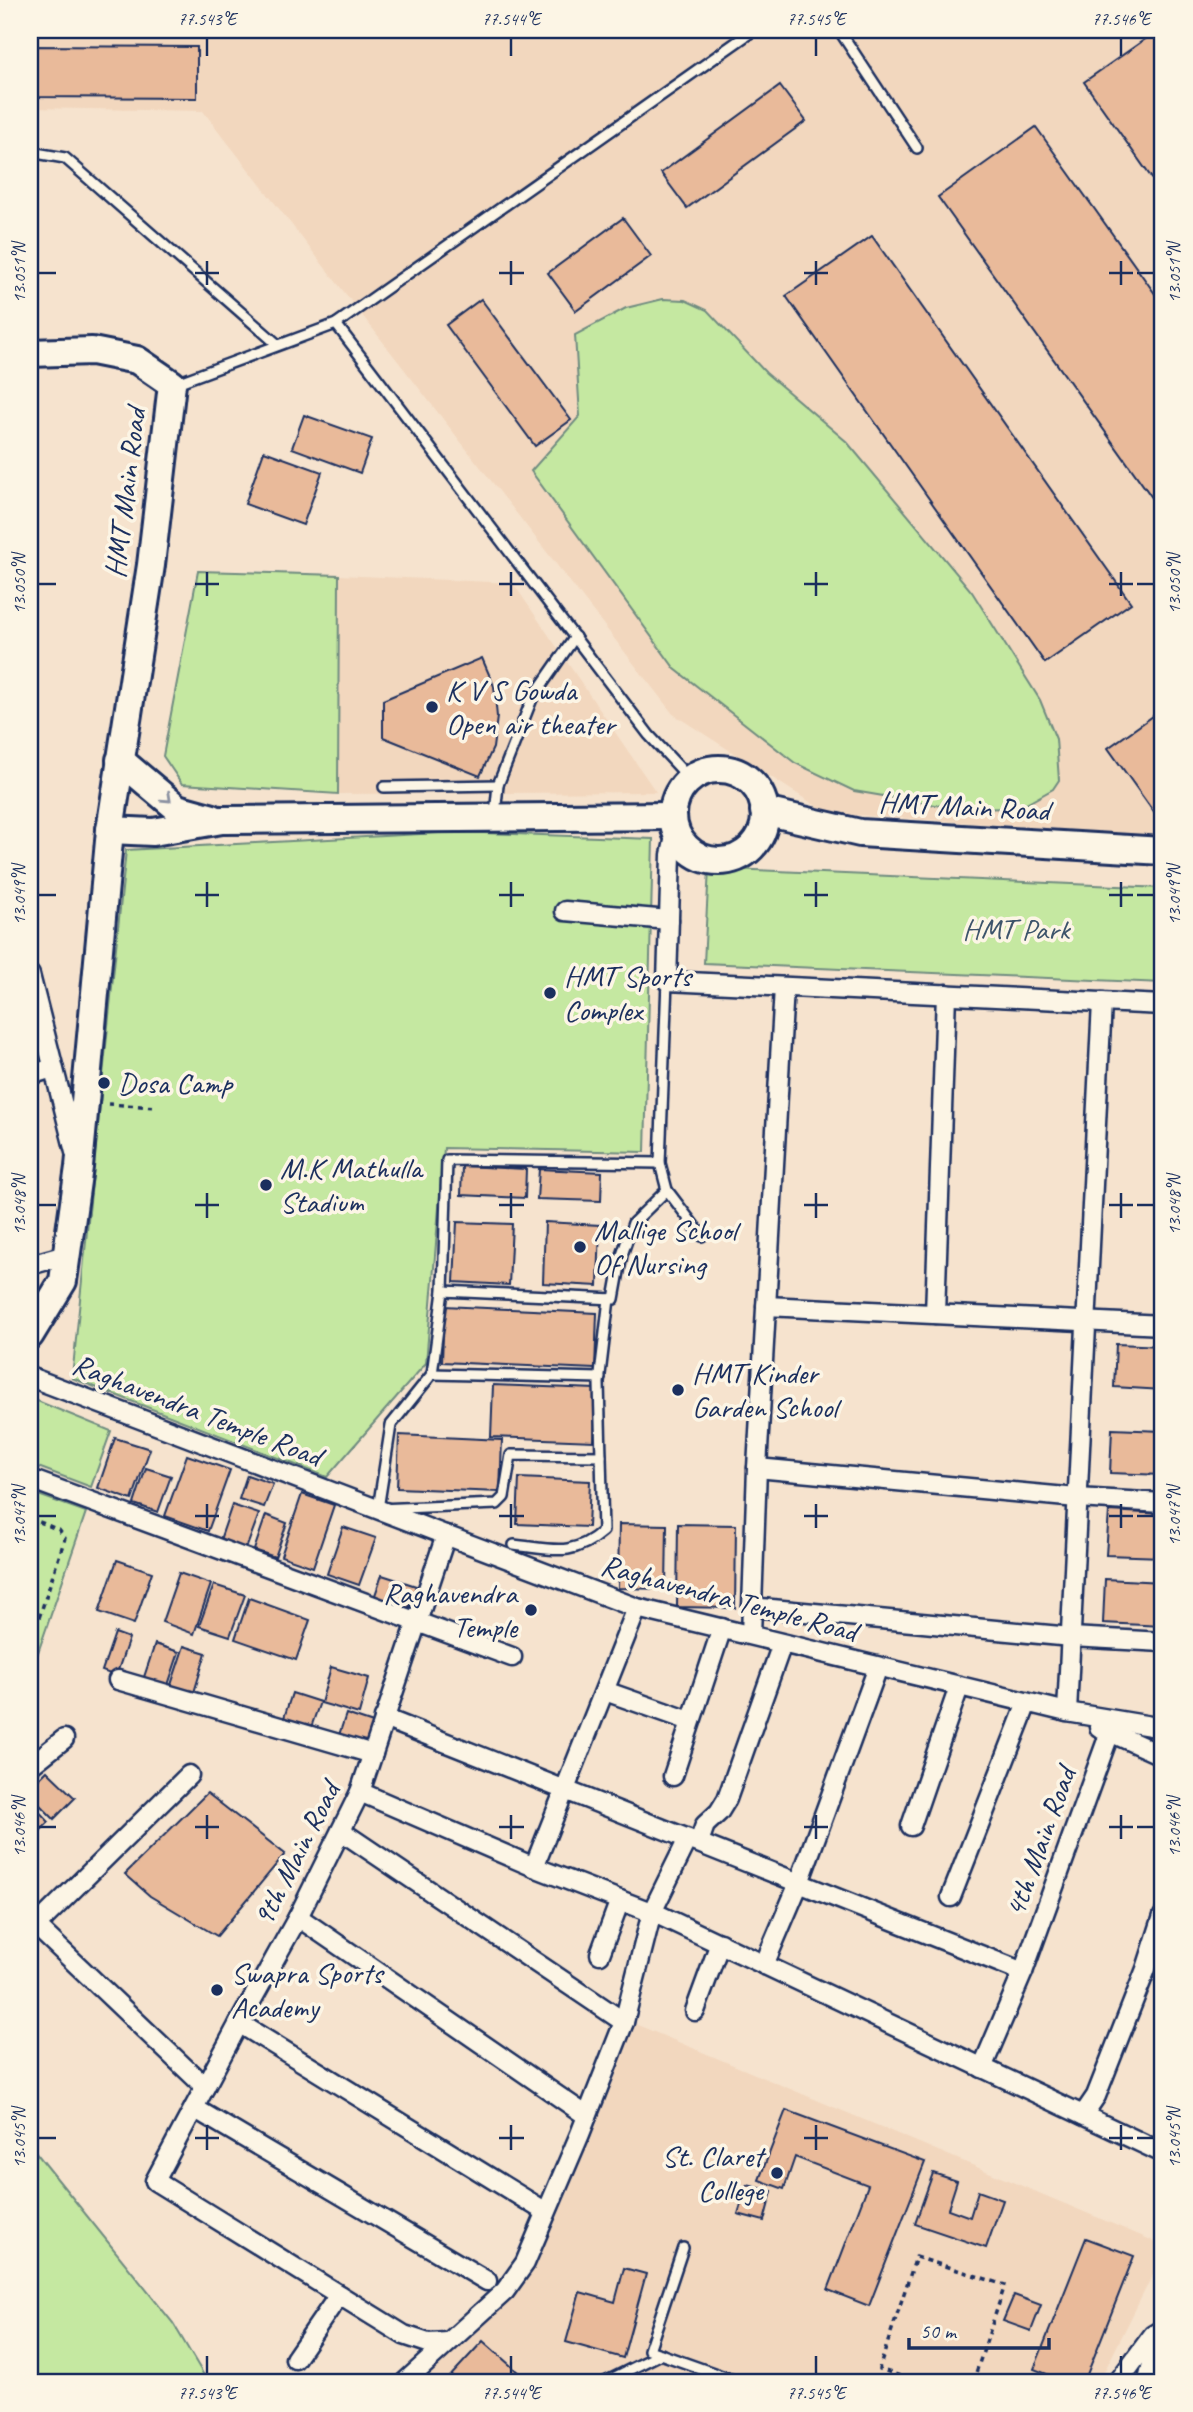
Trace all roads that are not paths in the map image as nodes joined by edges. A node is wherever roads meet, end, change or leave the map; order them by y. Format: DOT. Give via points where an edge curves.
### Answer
graph roads {
  1 [pos="754,30"];
  2 [pos="839,30"];
  3 [pos="917,148"];
  4 [pos="30,152"];
  5 [pos="336,324"];
  6 [pos="277,344"];
  7 [pos="30,353"];
  8 [pos="172,384"];
  9 [pos="575,637"];
  10 [pos="120,760"];
  11 [pos="690,779"];
  12 [pos="498,785"];
  13 [pos="384,787"];
  14 [pos="764,811"];
  15 [pos="495,817"];
  16 [pos="222,820"];
  17 [pos="675,824"];
  18 [pos="110,830"];
  19 [pos="1163,851"];
  20 [pos="565,911"];
  21 [pos="669,920"];
  22 [pos="30,975"];
  23 [pos="667,981"];
  24 [pos="784,987"];
  25 [pos="947,994"];
  26 [pos="1102,1002"];
  27 [pos="1163,1005"];
  28 [pos="53,1068"];
  29 [pos="30,1075"];
  30 [pos="660,1163"];
  31 [pos="79,1167"];
  32 [pos="667,1190"];
  33 [pos="702,1236"];
  34 [pos="66,1255"];
  35 [pos="30,1265"];
  36 [pos="443,1292"];
  37 [pos="609,1299"];
  38 [pos="766,1306"];
  39 [pos="935,1314"];
  40 [pos="1086,1322"];
  41 [pos="1163,1325"];
  42 [pos="30,1335"];
  43 [pos="432,1374"];
  44 [pos="30,1377"];
  45 [pos="600,1378"];
  46 [pos="601,1456"];
  47 [pos="757,1468"];
  48 [pos="30,1479"];
  49 [pos="1077,1498"];
  50 [pos="1163,1503"];
  51 [pos="378,1509"];
  52 [pos="446,1535"];
  53 [pos="514,1545"];
  54 [pos="752,1607"];
  55 [pos="637,1608"];
  56 [pos="418,1622"];
  57 [pos="722,1628"];
  58 [pos="751,1635"];
  59 [pos="1071,1637"];
  60 [pos="1163,1642"];
  61 [pos="782,1644"];
  62 [pos="512,1657"];
  63 [pos="878,1667"];
  64 [pos="118,1680"];
  65 [pos="959,1687"];
  66 [pos="605,1691"];
  67 [pos="1027,1703"];
  68 [pos="1068,1713"];
  69 [pos="384,1718"];
  70 [pos="690,1721"];
  71 [pos="1163,1728"];
  72 [pos="1110,1732"];
  73 [pos="64,1739"];
  74 [pos="373,1754"];
  75 [pos="1163,1756"];
  76 [pos="30,1766"];
  77 [pos="189,1775"];
  78 [pos="673,1776"];
  79 [pos="565,1790"];
  80 [pos="360,1792"];
  81 [pos="911,1826"];
  82 [pos="341,1831"];
  83 [pos="693,1840"];
  84 [pos="534,1867"];
  85 [pos="799,1883"];
  86 [pos="951,1897"];
  87 [pos="620,1900"];
  88 [pos="652,1912"];
  89 [pos="1163,1916"];
  90 [pos="298,1917"];
  91 [pos="33,1923"];
  92 [pos="720,1943"];
  93 [pos="600,1954"];
  94 [pos="764,1965"];
  95 [pos="1023,1972"];
  96 [pos="695,2011"];
  97 [pos="624,2022"];
  98 [pos="239,2023"];
  99 [pos="982,2068"];
  100 [pos="205,2087"];
  101 [pos="194,2108"];
  102 [pos="1083,2115"];
  103 [pos="587,2116"];
  104 [pos="1163,2153"];
  105 [pos="546,2213"];
  106 [pos="683,2248"];
  107 [pos="487,2281"];
  108 [pos="339,2295"];
  109 [pos="1163,2329"];
  110 [pos="1163,2341"];
  111 [pos="448,2342"];
  112 [pos="661,2354"];
  113 [pos="295,2359"];
  114 [pos="1148,2381"];
  115 [pos="405,2382"];
  116 [pos="606,2382"];
  117 [pos="739,2382"];
  118 [pos="1118,2382"];
  1 -- 5 [label="lane"];
  2 -- 3 [label="lane"];
  4 -- 6 [label="lane" via="65,158"];
  5 -- 6 [label="lane"];
  5 -- 9 [label="lane"];
  6 -- 8 [label="lane"];
  7 -- 8 [label="street, HMT Main Road" via="115,355 137,360"];
  8 -- 10 [label="street, HMT Main Road" via="151,565"];
  9 -- 11 [label="lane" via="649,735"];
  9 -- 12 [label="lane" via="532,699"];
  10 -- 16 [label="street, one-way" via="177,808"];
  10 -- 18 [label="street, HMT Main Road"];
  11 -- 14 [label="street" via="713,769 744,776 757,786"];
  11 -- 17 [label="street" via="680,791"];
  12 -- 13 [label="lane"];
  12 -- 15 [label="lane"];
  14 -- 17 [label="street" via="757,843 730,860 698,856 685,846"];
  14 -- 19 [label="street, HMT Main Road" via="860,833"];
  15 -- 16 [label="street"];
  15 -- 17 [label="street"];
  16 -- 18 [label="street" via="153,832"];
  17 -- 21 [label="street"];
  18 -- 31 [label="street, HMT Main Road"];
  20 -- 21 [label="street"];
  21 -- 23 [label="street"];
  22 -- 28 [label="street"];
  23 -- 24 [label="street"];
  23 -- 30 [label="lane"];
  24 -- 25 [label="street"];
  24 -- 38 [label="street"];
  25 -- 26 [label="street"];
  25 -- 39 [label="street"];
  26 -- 27 [label="street"];
  26 -- 40 [label="street"];
  28 -- 29 [label="street"];
  28 -- 31 [label="street"];
  30 -- 32 [label="lane"];
  30 -- 36 [label="lane" via="447,1160"];
  31 -- 34 [label="street, HMT Main Road"];
  32 -- 33 [label="lane"];
  32 -- 37 [label="lane" via="633,1223 614,1299"];
  34 -- 35 [label="street"];
  34 -- 42 [label="street, HMT Main Road" via="63,1282"];
  36 -- 37 [label="lane"];
  36 -- 43 [label="lane"];
  37 -- 45 [label="lane"];
  38 -- 39 [label="street"];
  38 -- 47 [label="street"];
  39 -- 40 [label="street"];
  40 -- 41 [label="street"];
  40 -- 49 [label="street"];
  43 -- 45 [label="lane"];
  43 -- 51 [label="lane" via="391,1425"];
  44 -- 51 [label="street, Raghavendra Temple Road"];
  45 -- 46 [label="lane"];
  46 -- 51 [label="lane" via="512,1455 505,1497 497,1504"];
  46 -- 53 [label="lane" via="603,1531 574,1550"];
  47 -- 49 [label="street"];
  47 -- 54 [label="street"];
  48 -- 56 [label="street"];
  49 -- 50 [label="street"];
  49 -- 59 [label="street"];
  51 -- 52 [label="street, Raghavendra Temple Road"];
  52 -- 55 [label="street, Raghavendra Temple Road"];
  52 -- 56 [label="street, 9th Main Road"];
  54 -- 58 [label="street"];
  54 -- 59 [label="street"];
  55 -- 57 [label="street, Raghavendra Temple Road"];
  55 -- 66 [label="street"];
  56 -- 62 [label="street"];
  56 -- 69 [label="street, 9th Main Road"];
  57 -- 58 [label="street, Raghavendra Temple Road"];
  57 -- 70 [label="street"];
  58 -- 61 [label="street, Raghavendra Temple Road"];
  59 -- 60 [label="street"];
  59 -- 68 [label="street"];
  61 -- 63 [label="street, Raghavendra Temple Road"];
  61 -- 83 [label="street" via="727,1799"];
  63 -- 65 [label="street, Raghavendra Temple Road"];
  63 -- 85 [label="street"];
  64 -- 74 [label="street"];
  65 -- 67 [label="street, Raghavendra Temple Road"];
  65 -- 81 [label="street"];
  66 -- 70 [label="street"];
  66 -- 79 [label="street"];
  67 -- 68 [label="street, Raghavendra Temple Road"];
  67 -- 86 [label="street"];
  68 -- 71 [label="street"];
  68 -- 72 [label="street"];
  69 -- 74 [label="street, 9th Main Road"];
  69 -- 79 [label="street"];
  70 -- 78 [label="street"];
  72 -- 75 [label="street"];
  72 -- 95 [label="street, 4th Main Road"];
  73 -- 76 [label="street"];
  74 -- 80 [label="street, 9th Main Road"];
  77 -- 91 [label="street"];
  79 -- 83 [label="street"];
  79 -- 84 [label="street"];
  80 -- 82 [label="street, 9th Main Road"];
  80 -- 84 [label="street"];
  82 -- 90 [label="street, 9th Main Road"];
  82 -- 97 [label="street"];
  83 -- 85 [label="street"];
  83 -- 88 [label="street"];
  84 -- 87 [label="street"];
  85 -- 94 [label="street"];
  85 -- 95 [label="street"];
  87 -- 88 [label="street"];
  87 -- 93 [label="street"];
  88 -- 92 [label="street"];
  88 -- 97 [label="street"];
  89 -- 102 [label="street" via="1096,2096"];
  90 -- 98 [label="street, 9th Main Road"];
  90 -- 103 [label="street"];
  91 -- 100 [label="street"];
  92 -- 94 [label="street"];
  92 -- 96 [label="street"];
  94 -- 99 [label="street"];
  95 -- 99 [label="street, 4th Main Road"];
  97 -- 103 [label="street"];
  98 -- 100 [label="street, 9th Main Road"];
  98 -- 105 [label="street"];
  99 -- 102 [label="street"];
  100 -- 101 [label="street, 9th Main Road"];
  101 -- 107 [label="street"];
  101 -- 108 [label="street, 9th Main Road" via="155,2181"];
  102 -- 104 [label="street"];
  103 -- 105 [label="street"];
  105 -- 111 [label="street" via="525,2263 505,2291"];
  106 -- 112 [label="lane" via="649,2350"];
  108 -- 111 [label="street" via="404,2335 428,2343"];
  108 -- 113 [label="street"];
  109 -- 118 [label="street" via="1153,2335"];
  110 -- 114 [label="street"];
  111 -- 115 [label="street"];
  112 -- 116 [label="lane"];
  112 -- 117 [label="lane"];
}
